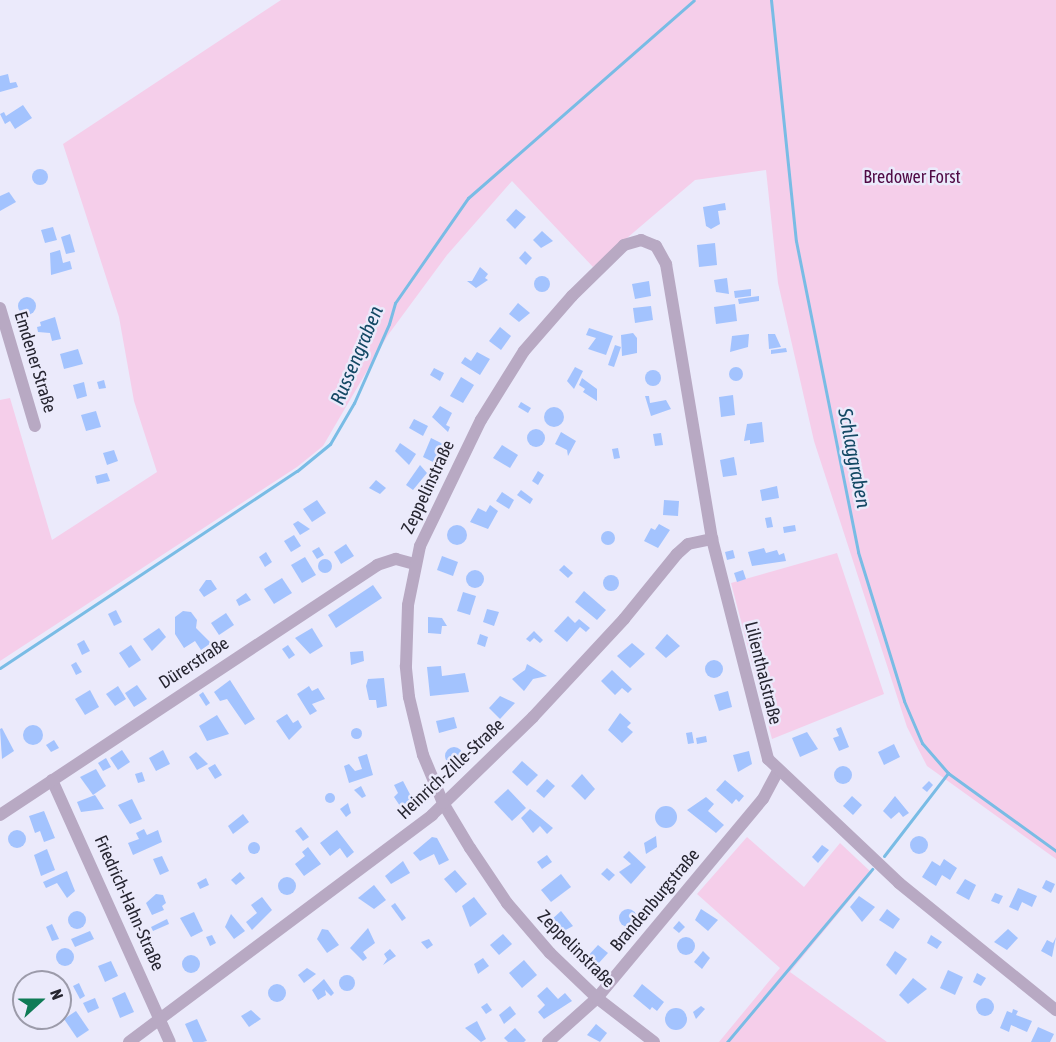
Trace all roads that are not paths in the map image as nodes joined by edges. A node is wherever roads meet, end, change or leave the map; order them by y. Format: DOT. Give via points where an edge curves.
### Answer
graph roads {
  1 [pos="632,241"];
  2 [pos="0,308"];
  3 [pos="35,426"];
  4 [pos="712,539"];
  5 [pos="415,564"];
  6 [pos="778,771"];
  7 [pos="52,780"];
  8 [pos="443,804"];
  9 [pos="0,815"];
  10 [pos="597,998"];
  11 [pos="1056,1010"];
  12 [pos="161,1021"];
  13 [pos="129,1042"];
  14 [pos="170,1042"];
  15 [pos="548,1042"];
  16 [pos="654,1042"];
  1 -- 4 [label="street, Lilienthalstraße" via="656,246 666,264"];
  1 -- 5 [label="street, Zeppelinstraße" via="572,296 524,351 480,420 445,487"];
  2 -- 3 [label="street, Emdener Straße"];
  4 -- 6 [label="street, Lilienthalstraße" via="762,740 768,759"];
  4 -- 8 [label="street, Heinrich-Zille-Straße" via="688,544 677,554 540,709"];
  5 -- 7 [label="street, Dürerstraße" via="396,560 377,565"];
  5 -- 8 [label="street, Zeppelinstraße" via="406,635 409,698 423,755"];
  6 -- 10 [label="street, Brandenburgstraße" via="763,799"];
  6 -- 11 [label="street, Lilienthalstraße" via="792,778 899,883"];
  7 -- 9 [label="street, Dürerstraße"];
  7 -- 12 [label="street, Friedrich-Hahn-Straße"];
  8 -- 10 [label="street, Zeppelinstraße" via="507,903 550,953"];
  8 -- 12 [label="street, Heinrich-Zille-Straße"];
  10 -- 15 [label="street, Brandenburgstraße"];
  10 -- 16 [label="street, Zeppelinstraße"];
  12 -- 13 [label="street, Heinrich-Zille-Straße"];
  12 -- 14 [label="street, Friedrich-Hahn-Straße"];
}
